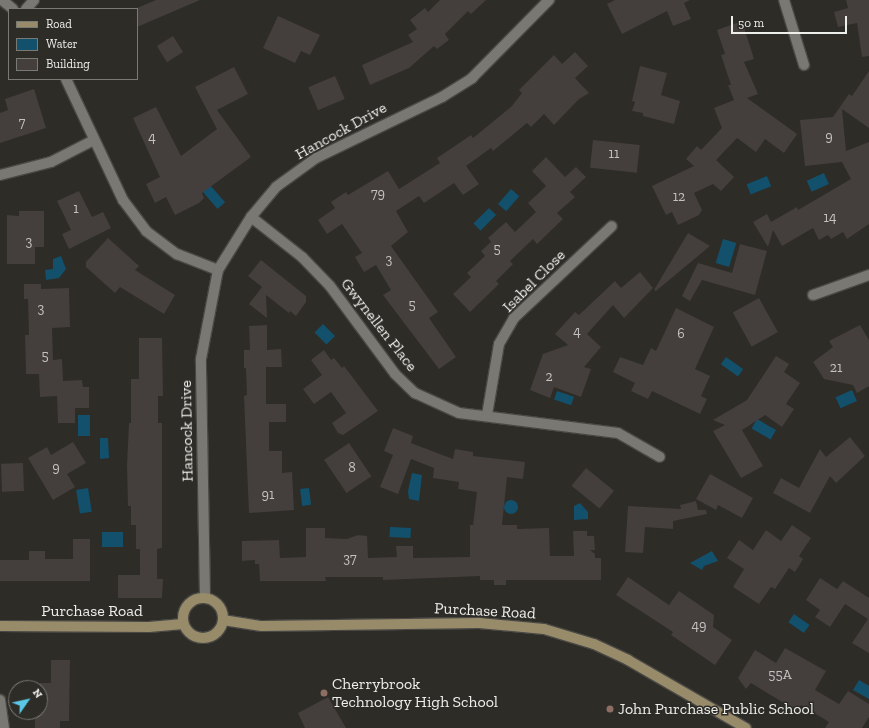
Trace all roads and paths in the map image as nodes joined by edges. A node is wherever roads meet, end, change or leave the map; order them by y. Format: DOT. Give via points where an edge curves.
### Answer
graph roads {
  1 [pos="2,0"];
  2 [pos="34,0"];
  3 [pos="549,0"];
  4 [pos="784,0"];
  5 [pos="12,8"];
  6 [pos="27,8"];
  7 [pos="804,65"];
  8 [pos="66,80"];
  9 [pos="94,140"];
  10 [pos="0,175"];
  11 [pos="251,217"];
  12 [pos="612,226"];
  13 [pos="218,270"];
  14 [pos="869,275"];
  15 [pos="813,295"];
  16 [pos="487,415"];
  17 [pos="660,457"];
  18 [pos="205,597"];
  19 [pos="223,620"];
  20 [pos="183,624"];
  21 [pos="0,626"];
  22 [pos="0,700"];
  23 [pos="4,728"];
  24 [pos="746,728"];
  1 -- 5 [label="street"];
  2 -- 6 [label="street"];
  3 -- 11 [label="street, Hancock Drive" via="472,78 442,97 316,158 276,187"];
  4 -- 7 [label="street"];
  8 -- 9 [label="street"];
  9 -- 10 [label="street" via="51,162"];
  9 -- 13 [label="street" via="123,200 146,231 177,254"];
  11 -- 13 [label="street, Hancock Drive"];
  11 -- 16 [label="street, Gwynellen Place" via="302,257 330,286 395,374 415,393 459,413"];
  12 -- 16 [label="street, Isabel Close" via="514,318 499,344"];
  13 -- 18 [label="street, Hancock Drive" via="201,359"];
  14 -- 15 [label="street"];
  16 -- 17 [label="street, Gwynellen Place" via="618,433"];
  18 -- 19 [label="main road" via="217,604"];
  18 -- 20 [label="main road" via="187,604"];
  19 -- 20 [label="main road" via="216,634 203,638 191,634"];
  19 -- 24 [label="main road, Purchase Road" via="262,626 479,622 544,629 594,644 628,660"];
  20 -- 21 [label="main road, Purchase Road" via="149,627"];
  22 -- 23 [label="street"];
}
